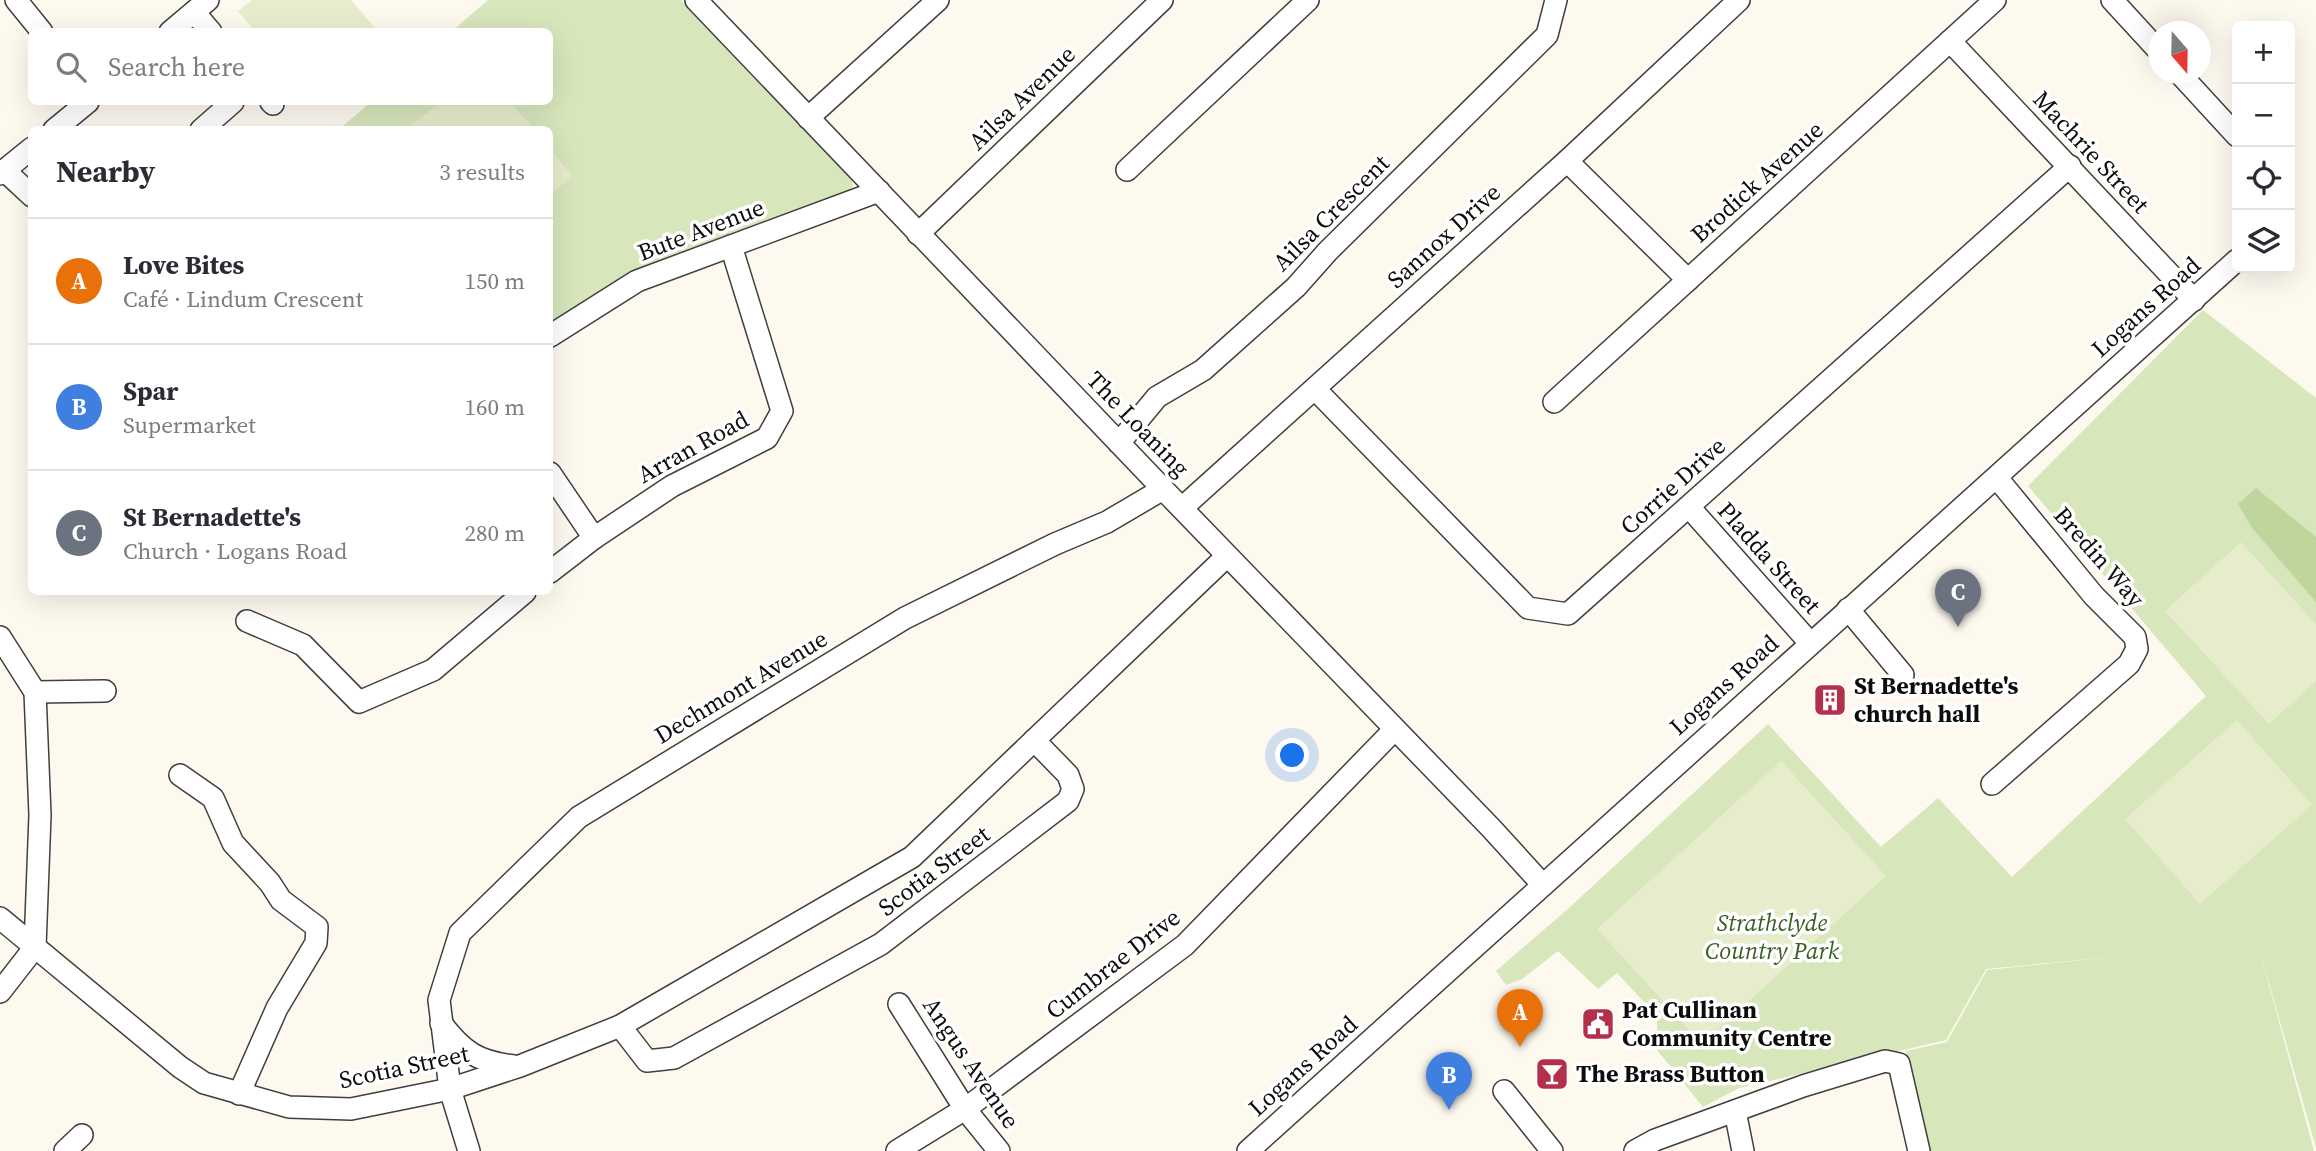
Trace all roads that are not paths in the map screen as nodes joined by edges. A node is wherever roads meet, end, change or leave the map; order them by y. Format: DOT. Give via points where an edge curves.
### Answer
graph roads {
  1 [pos="16,0"];
  2 [pos="696,0"];
  3 [pos="938,0"];
  4 [pos="1162,0"];
  5 [pos="1308,0"];
  6 [pos="1556,0"];
  7 [pos="1739,0"];
  8 [pos="1995,0"];
  9 [pos="2112,0"];
  10 [pos="201,6"];
  11 [pos="38,28"];
  12 [pos="175,28"];
  13 [pos="209,28"];
  14 [pos="2148,39"];
  15 [pos="1950,41"];
  16 [pos="2189,84"];
  17 [pos="84,105"];
  18 [pos="230,105"];
  19 [pos="808,118"];
  20 [pos="59,126"];
  21 [pos="206,126"];
  22 [pos="2232,131"];
  23 [pos="28,151"];
  24 [pos="1566,161"];
  25 [pos="2070,166"];
  26 [pos="1127,170"];
  27 [pos="2,172"];
  28 [pos="879,191"];
  29 [pos="28,193"];
  30 [pos="919,234"];
  31 [pos="731,246"];
  32 [pos="2232,265"];
  33 [pos="1688,280"];
  34 [pos="2193,300"];
  35 [pos="553,334"];
  36 [pos="1315,388"];
  37 [pos="1554,402"];
  38 [pos="1119,443"];
  39 [pos="553,477"];
  40 [pos="1997,478"];
  41 [pos="1163,489"];
  42 [pos="1689,507"];
  43 [pos="1182,508"];
  44 [pos="594,538"];
  45 [pos="1227,556"];
  46 [pos="553,570"];
  47 [pos="521,595"];
  48 [pos="1848,609"];
  49 [pos="247,621"];
  50 [pos="0,637"];
  51 [pos="1810,643"];
  52 [pos="1903,675"];
  53 [pos="105,691"];
  54 [pos="35,692"];
  55 [pos="1394,730"];
  56 [pos="1034,740"];
  57 [pos="180,775"];
  58 [pos="1992,784"];
  59 [pos="1542,884"];
  60 [pos="0,918"];
  61 [pos="35,947"];
  62 [pos="0,992"];
  63 [pos="899,1004"];
  64 [pos="441,1023"];
  65 [pos="620,1026"];
  66 [pos="520,1066"];
  67 [pos="450,1089"];
  68 [pos="1504,1091"];
  69 [pos="239,1094"];
  70 [pos="965,1109"];
  71 [pos="1735,1111"];
  72 [pos="82,1135"];
  73 [pos="65,1151"];
  74 [pos="469,1151"];
  75 [pos="897,1151"];
  76 [pos="999,1151"];
  77 [pos="1248,1151"];
  78 [pos="1552,1151"];
  79 [pos="1635,1151"];
  80 [pos="1743,1151"];
  81 [pos="1919,1151"];
  1 -- 11 [label="street"];
  2 -- 19 [label="street, The Loaning"];
  3 -- 19 [label="street"];
  4 -- 30 [label="street, Ailsa Avenue"];
  5 -- 26 [label="street"];
  6 -- 38 [label="street, Ailsa Crescent" via="1547,36 1296,287 1203,370 1157,397"];
  7 -- 24 [label="street, Sannox Drive"];
  8 -- 15 [label="street, Brodick Avenue"];
  9 -- 14 [label="street"];
  10 -- 12 [label="street"];
  10 -- 13 [label="street"];
  15 -- 25 [label="street, Machrie Street"];
  15 -- 33 [label="street, Brodick Avenue"];
  16 -- 22 [label="street"];
  17 -- 20 [label="street"];
  18 -- 21 [label="street"];
  19 -- 28 [label="street, The Loaning"];
  23 -- 27 [label="street"];
  24 -- 33 [label="street"];
  24 -- 36 [label="street, Sannox Drive"];
  25 -- 34 [label="street, Machrie Street"];
  25 -- 42 [label="street, Corrie Drive"];
  27 -- 29 [label="street"];
  28 -- 30 [label="street, The Loaning"];
  28 -- 31 [label="street, Bute Avenue"];
  30 -- 38 [label="street, The Loaning"];
  31 -- 35 [label="street, Bute Avenue" via="637,281"];
  31 -- 44 [label="street, Arran Road" via="782,411 777,424 767,438 672,486"];
  32 -- 34 [label="street, Logans Road"];
  33 -- 37 [label="street, Brodick Avenue"];
  34 -- 40 [label="street, Logans Road"];
  36 -- 42 [label="street, Corrie Drive" via="1528,608 1568,614"];
  36 -- 43 [label="street, Sannox Drive"];
  38 -- 41 [label="street, The Loaning"];
  39 -- 44 [label="street"];
  40 -- 48 [label="street, Logans Road"];
  40 -- 58 [label="street, Bredin Way" via="2094,596 2136,637 2137,649 2129,664"];
  41 -- 43 [label="street, The Loaning"];
  41 -- 64 [label="street, Dechmont Avenue" via="1107,522 905,618 579,817 460,933 439,1000"];
  42 -- 51 [label="street, Pladda Street"];
  43 -- 45 [label="street, The Loaning"];
  44 -- 46 [label="street, Arran Road"];
  45 -- 55 [label="street, The Loaning"];
  45 -- 56 [label="street, Scotia Street"];
  47 -- 49 [label="street" via="433,670 359,702 303,645"];
  48 -- 51 [label="street, Logans Road"];
  48 -- 52 [label="street"];
  50 -- 54 [label="street"];
  51 -- 59 [label="street, Logans Road"];
  53 -- 54 [label="street"];
  54 -- 61 [label="street" via="40,815"];
  55 -- 59 [label="street, The Loaning"];
  55 -- 70 [label="street, Cumbrae Drive" via="1185,945"];
  56 -- 65 [label="street, Scotia Street" via="912,857"];
  56 -- 65 [label="street, Scotia Street" via="1068,775 1073,789 1068,801 881,944 674,1058 647,1061"];
  57 -- 69 [label="street" via="212,798 233,843 281,900 317,928 316,943 277,1009"];
  59 -- 77 [label="street, Logans Road"];
  60 -- 61 [label="street, Scotia Street"];
  61 -- 62 [label="street"];
  61 -- 69 [label="street, Scotia Street" via="180,1067 204,1083"];
  63 -- 70 [label="street, Angus Avenue"];
  64 -- 66 [label="street" via="474,1057"];
  64 -- 67 [label="street, Dechmont Avenue"];
  65 -- 66 [label="street, Scotia Street"];
  66 -- 67 [label="street, Scotia Street"];
  67 -- 69 [label="street, Scotia Street" via="351,1110 289,1107"];
  67 -- 74 [label="street, Dechmont Avenue"];
  68 -- 78 [label="street"];
  70 -- 75 [label="street, Cumbrae Drive"];
  70 -- 76 [label="street, Angus Avenue"];
  71 -- 79 [label="street"];
  71 -- 80 [label="street"];
  71 -- 81 [label="street" via="1885,1061 1899,1064"];
  72 -- 73 [label="street"];
}
